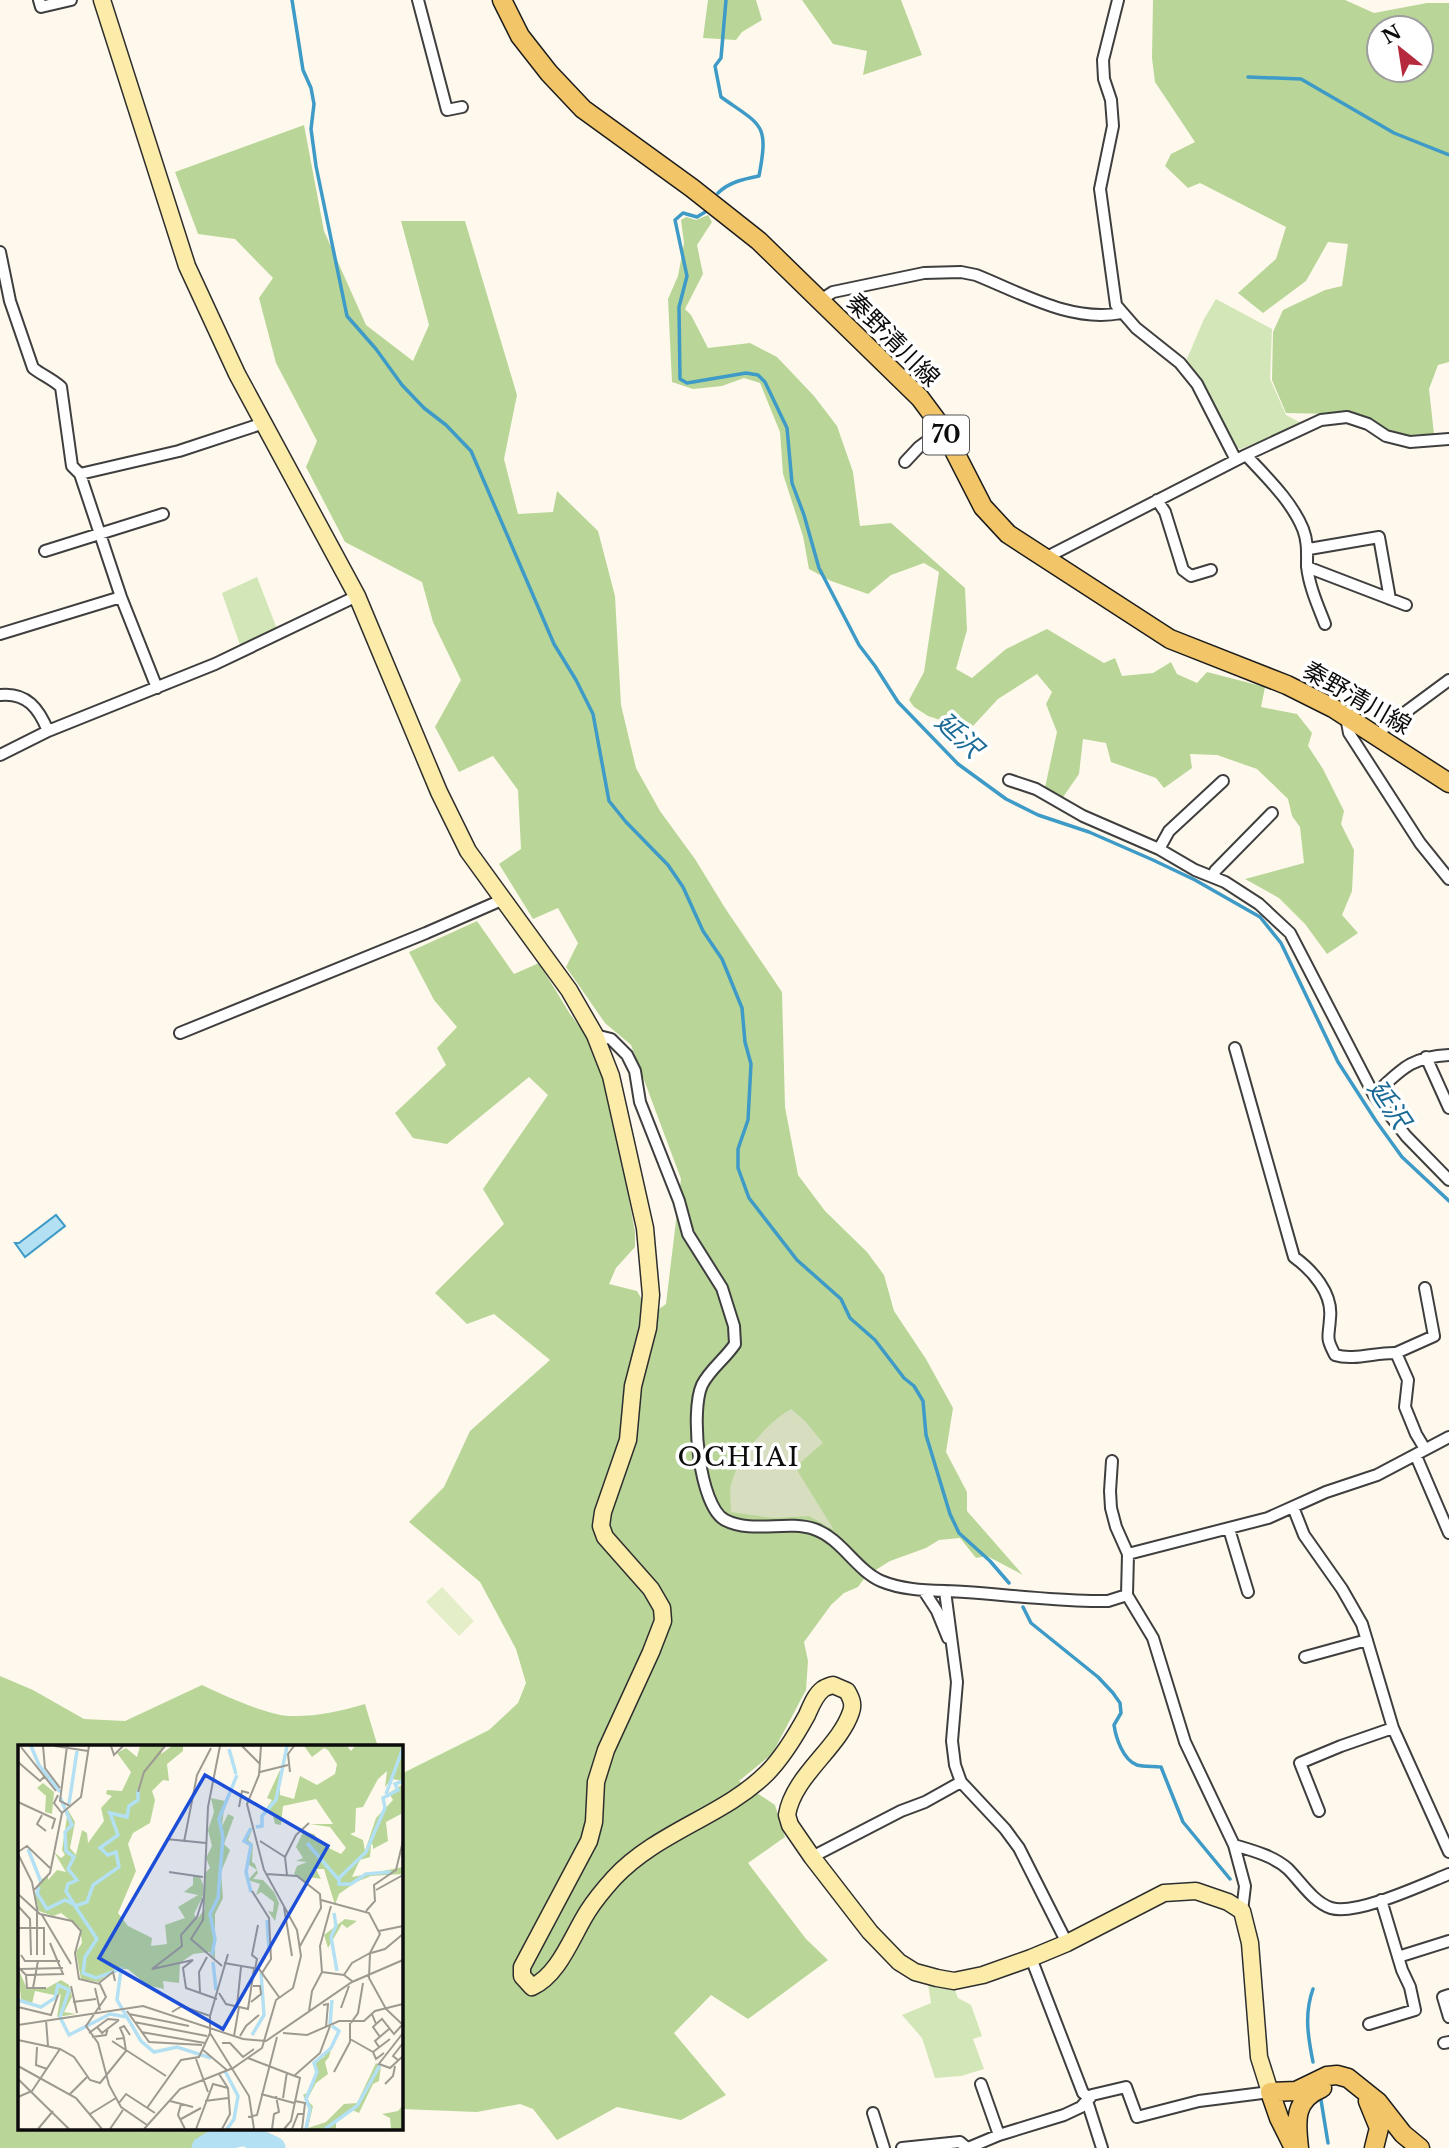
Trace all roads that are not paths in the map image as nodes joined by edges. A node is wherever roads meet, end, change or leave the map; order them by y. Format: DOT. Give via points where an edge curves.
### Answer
graph roads {
  1 [pos="39,0"];
  2 [pos="71,0"];
  3 [pos="102,0"];
  4 [pos="418,0"];
  5 [pos="502,0"];
  6 [pos="1118,0"];
  7 [pos="462,107"];
  8 [pos="0,251"];
  9 [pos="819,301"];
  10 [pos="1121,313"];
  11 [pos="264,423"];
  12 [pos="943,429"];
  13 [pos="1449,439"];
  14 [pos="1241,458"];
  15 [pos="905,462"];
  16 [pos="80,474"];
  17 [pos="1157,499"];
  18 [pos="163,514"];
  19 [pos="100,535"];
  20 [pos="1309,549"];
  21 [pos="44,551"];
  22 [pos="1045,558"];
  23 [pos="1307,567"];
  24 [pos="1211,570"];
  25 [pos="357,596"];
  26 [pos="121,597"];
  27 [pos="1390,599"];
  28 [pos="1405,605"];
  29 [pos="1325,624"];
  30 [pos="0,634"];
  31 [pos="1449,680"];
  32 [pos="157,688"];
  33 [pos="0,695"];
  34 [pos="1346,717"];
  35 [pos="48,731"];
  36 [pos="1379,737"];
  37 [pos="0,755"];
  38 [pos="1009,780"];
  39 [pos="1223,781"];
  40 [pos="1449,783"];
  41 [pos="1272,813"];
  42 [pos="1159,849"];
  43 [pos="1215,877"];
  44 [pos="1449,880"];
  45 [pos="503,899"];
  46 [pos="180,1033"];
  47 [pos="595,1035"];
  48 [pos="1235,1048"];
  49 [pos="1449,1055"];
  50 [pos="1426,1057"];
  51 [pos="1374,1095"];
  52 [pos="1449,1108"];
  53 [pos="1449,1180"];
  54 [pos="1425,1288"];
  55 [pos="1396,1353"];
  56 [pos="1449,1437"];
  57 [pos="1421,1452"];
  58 [pos="1112,1461"];
  59 [pos="1293,1507"];
  60 [pos="1229,1529"];
  61 [pos="1449,1533"];
  62 [pos="1128,1554"];
  63 [pos="924,1591"];
  64 [pos="946,1591"];
  65 [pos="1248,1592"];
  66 [pos="1126,1595"];
  67 [pos="1367,1640"];
  68 [pos="951,1644"];
  69 [pos="1306,1657"];
  70 [pos="1393,1728"];
  71 [pos="1295,1751"];
  72 [pos="1300,1763"];
  73 [pos="961,1782"];
  74 [pos="1319,1811"];
  75 [pos="1234,1845"];
  76 [pos="1449,1852"];
  77 [pos="812,1857"];
  78 [pos="1449,1874"];
  79 [pos="1381,1900"];
  80 [pos="1242,1911"];
  81 [pos="1449,1941"];
  82 [pos="1067,1943"];
  83 [pos="1398,1957"];
  84 [pos="1031,1958"];
  85 [pos="1449,1995"];
  86 [pos="1415,2010"];
  87 [pos="1449,2017"];
  88 [pos="1419,2022"];
  89 [pos="1369,2024"];
  90 [pos="1348,2078"];
  91 [pos="981,2084"];
  92 [pos="1270,2092"];
  93 [pos="1363,2092"];
  94 [pos="1088,2100"];
  95 [pos="873,2113"];
  96 [pos="999,2135"];
  97 [pos="884,2148"];
  98 [pos="902,2148"];
  99 [pos="967,2148"];
  100 [pos="1102,2148"];
  101 [pos="1294,2148"];
  102 [pos="1300,2148"];
  103 [pos="1374,2148"];
  104 [pos="1420,2148"];
  1 -- 2 [label="street" via="41,6"];
  3 -- 11 [label="street" via="187,266"];
  4 -- 7 [label="street" via="447,110"];
  5 -- 9 [label="main road, 秦野清川線 / 70" via="520,36 583,109 750,234"];
  6 -- 10 [label="street" via="1103,61 1113,126 1100,189 1116,305"];
  8 -- 16 [label="street" via="10,300 33,368 61,387 72,466"];
  9 -- 10 [label="street" via="833,292 924,273 961,272 1064,310 1101,317"];
  9 -- 12 [label="main road, 秦野清川線 / 70" via="906,385"];
  10 -- 14 [label="street" via="1180,363"];
  11 -- 16 [label="street" via="179,451"];
  11 -- 25 [label="street"];
  12 -- 15 [label="street"];
  12 -- 22 [label="main road, 秦野清川線 / 70" via="991,517"];
  13 -- 14 [label="street" via="1410,442 1347,417 1321,420"];
  14 -- 17 [label="street"];
  14 -- 20 [label="street" via="1291,507"];
  16 -- 19 [label="street"];
  17 -- 22 [label="street"];
  17 -- 24 [label="street" via="1183,570 1191,576"];
  18 -- 19 [label="street"];
  19 -- 21 [label="street"];
  19 -- 26 [label="street"];
  20 -- 23 [label="street"];
  20 -- 27 [label="street" via="1379,537"];
  22 -- 34 [label="main road, 秦野清川線 / 70" via="1170,639 1287,685"];
  23 -- 27 [label="street"];
  23 -- 29 [label="street"];
  25 -- 32 [label="street"];
  25 -- 45 [label="street" via="439,792 468,850"];
  26 -- 30 [label="street"];
  26 -- 32 [label="street"];
  27 -- 28 [label="street"];
  31 -- 36 [label="street" via="1384,727"];
  32 -- 35 [label="street"];
  33 -- 35 [label="street" via="18,696 35,706"];
  34 -- 36 [label="main road, 秦野清川線 / 70"];
  34 -- 44 [label="street" via="1349,733"];
  35 -- 37 [label="street"];
  36 -- 40 [label="main road, 秦野清川線 / 70"];
  38 -- 42 [label="street"];
  39 -- 42 [label="street" via="1200,809 1169,831"];
  41 -- 43 [label="street" via="1251,842 1215,871"];
  42 -- 43 [label="street"];
  43 -- 51 [label="street" via="1259,904 1290,933"];
  45 -- 46 [label="street"];
  45 -- 47 [label="street" via="569,990"];
  47 -- 63 [label="street" via="611,1039 635,1071 640,1102 688,1234 722,1288 734,1326 735,1344 702,1385 696,1414 701,1467 717,1514 736,1524 814,1529 879,1580"];
  47 -- 77 [label="street" via="611,1076 645,1228 651,1295 633,1386 628,1440 601,1526 605,1537 652,1589 663,1621 606,1750 596,1782 589,1841 529,1951 522,1976 532,1987 543,1982 589,1908 639,1855 744,1792 767,1773 815,1698 833,1685 847,1691 852,1711 793,1795 787,1815"];
  48 -- 55 [label="street" via="1294,1257 1318,1279 1326,1298 1331,1316 1326,1334 1329,1344 1335,1355 1342,1357"];
  49 -- 50 [label="street"];
  50 -- 51 [label="street" via="1409,1064"];
  50 -- 52 [label="street"];
  51 -- 53 [label="street"];
  54 -- 55 [label="street" via="1434,1307 1434,1336"];
  55 -- 57 [label="street" via="1408,1380 1405,1407"];
  56 -- 57 [label="street"];
  57 -- 59 [label="street" via="1377,1475"];
  57 -- 61 [label="street"];
  58 -- 62 [label="street" via="1111,1508"];
  59 -- 60 [label="street"];
  59 -- 67 [label="street" via="1304,1535 1363,1624"];
  60 -- 62 [label="street"];
  60 -- 65 [label="street"];
  62 -- 66 [label="street"];
  63 -- 64 [label="street"];
  63 -- 68 [label="street"];
  64 -- 66 [label="street" via="1091,1601"];
  64 -- 68 [label="street"];
  66 -- 75 [label="street" via="1153,1638 1185,1742"];
  67 -- 69 [label="street"];
  67 -- 70 [label="street"];
  68 -- 73 [label="street" via="957,1682 952,1741"];
  70 -- 72 [label="street"];
  70 -- 76 [label="street"];
  71 -- 72 [label="street"];
  72 -- 74 [label="street"];
  73 -- 77 [label="street"];
  73 -- 82 [label="street" via="1019,1848"];
  75 -- 79 [label="street" via="1286,1867 1330,1908 1348,1909"];
  75 -- 80 [label="street" via="1245,1885"];
  77 -- 84 [label="street" via="870,1933 915,1972 954,1981"];
  78 -- 79 [label="street"];
  79 -- 83 [label="street"];
  80 -- 82 [label="street" via="1196,1891 1164,1893"];
  80 -- 92 [label="street" via="1250,1943 1259,2057"];
  81 -- 83 [label="street"];
  82 -- 84 [label="street"];
  83 -- 86 [label="street"];
  84 -- 94 [label="street"];
  85 -- 87 [label="street" via="1443,1997"];
  86 -- 88 [label="street"];
  86 -- 89 [label="street"];
  90 -- 92 [label="main road" via="1327,2076 1296,2091"];
  90 -- 93 [label="main road"];
  90 -- 102 [label="main road" via="1309,2093 1297,2119"];
  91 -- 96 [label="street"];
  92 -- 94 [label="street" via="1199,2101 1137,2117 1126,2087"];
  92 -- 101 [label="main road"];
  93 -- 103 [label="main road" via="1379,2128"];
  93 -- 104 [label="main road"];
  94 -- 96 [label="street" via="1064,2115"];
  94 -- 100 [label="street"];
  95 -- 97 [label="street"];
  96 -- 99 [label="street"];
  98 -- 99 [label="street" via="960,2142"];
}
